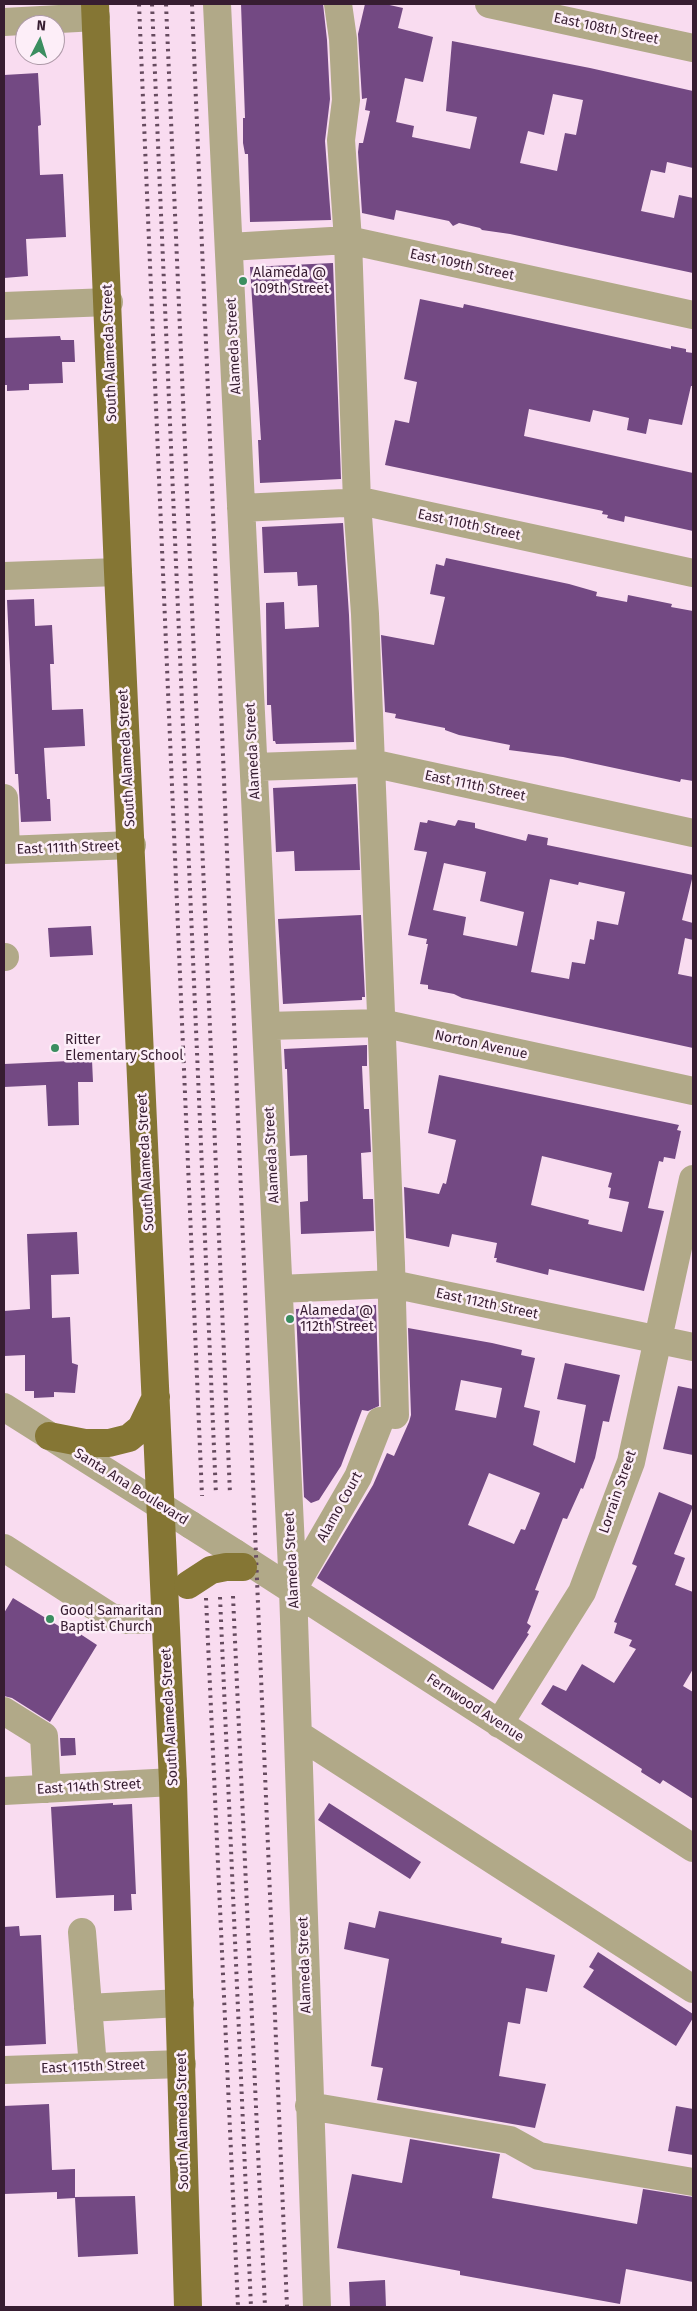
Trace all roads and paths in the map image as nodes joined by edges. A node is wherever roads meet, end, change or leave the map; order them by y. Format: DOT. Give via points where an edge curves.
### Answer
graph roads {
  1 [pos="217,4"];
  2 [pos="338,4"];
  3 [pos="489,4"];
  4 [pos="96,11"];
  5 [pos="4,22"];
  6 [pos="693,48"];
  7 [pos="348,240"];
  8 [pos="229,247"];
  9 [pos="109,302"];
  10 [pos="4,306"];
  11 [pos="693,316"];
  12 [pos="358,502"];
  13 [pos="242,508"];
  14 [pos="118,572"];
  15 [pos="693,573"];
  16 [pos="4,576"];
  17 [pos="371,763"];
  18 [pos="254,768"];
  19 [pos="4,798"];
  20 [pos="693,833"];
  21 [pos="132,845"];
  22 [pos="5,850"];
  23 [pos="381,1023"];
  24 [pos="266,1026"];
  25 [pos="693,1090"];
  26 [pos="693,1179"];
  27 [pos="392,1284"];
  28 [pos="279,1289"];
  29 [pos="658,1339"];
  30 [pos="693,1347"];
  31 [pos="156,1395"];
  32 [pos="4,1407"];
  33 [pos="49,1436"];
  34 [pos="161,1506"];
  35 [pos="4,1548"];
  36 [pos="245,1562"];
  37 [pos="293,1590"];
  38 [pos="165,1619"];
  39 [pos="4,1711"];
  40 [pos="499,1724"];
  41 [pos="299,1735"];
  42 [pos="173,1782"];
  43 [pos="47,1789"];
  44 [pos="4,1791"];
  45 [pos="693,1848"];
  46 [pos="82,1932"];
  47 [pos="693,1989"];
  48 [pos="180,2003"];
  49 [pos="88,2008"];
  50 [pos="182,2064"];
  51 [pos="93,2067"];
  52 [pos="4,2070"];
  53 [pos="309,2106"];
  54 [pos="693,2182"];
  55 [pos="188,2307"];
  56 [pos="317,2307"];
  1 -- 8 [label="street, Alameda Street"];
  2 -- 7 [label="street" via="344,48 346,100 341,140"];
  3 -- 6 [label="street, East 108th Street"];
  4 -- 5 [label="street"];
  4 -- 9 [label="main road, South Alameda Street"];
  7 -- 8 [label="street, East 109th Street"];
  7 -- 11 [label="street, East 109th Street"];
  7 -- 12 [label="street"];
  8 -- 13 [label="street, Alameda Street"];
  9 -- 10 [label="street"];
  9 -- 14 [label="main road, South Alameda Street"];
  12 -- 13 [label="street, East 110th Street"];
  12 -- 15 [label="street, East 110th Street"];
  12 -- 17 [label="street"];
  13 -- 18 [label="street, Alameda Street"];
  14 -- 16 [label="street"];
  14 -- 21 [label="main road, South Alameda Street"];
  17 -- 18 [label="street, East 111th Street"];
  17 -- 20 [label="street, East 111th Street"];
  17 -- 23 [label="street"];
  18 -- 24 [label="street, Alameda Street"];
  19 -- 22 [label="street"];
  21 -- 22 [label="street, East 111th Street"];
  21 -- 31 [label="main road, South Alameda Street"];
  23 -- 24 [label="street, Norton Avenue"];
  23 -- 25 [label="street, Norton Avenue"];
  23 -- 27 [label="street"];
  24 -- 28 [label="street, Alameda Street"];
  26 -- 29 [label="street, Lorrain Street"];
  27 -- 28 [label="street, East 112th Street"];
  27 -- 29 [label="street, East 112th Street"];
  27 -- 37 [label="street, Alamo Court" via="387,1418 358,1477"];
  28 -- 37 [label="street, Alameda Street"];
  29 -- 30 [label="street, East 112th Street"];
  29 -- 40 [label="street, Lorrain Street" via="631,1462 582,1592"];
  31 -- 33 [label="main road" via="141,1428 129,1438 109,1443 85,1443"];
  31 -- 34 [label="main road, South Alameda Street"];
  32 -- 33 [label="street, Santa Ana Boulevard"];
  33 -- 34 [label="street, Santa Ana Boulevard"];
  34 -- 36 [label="street, Santa Ana Boulevard, bridge"];
  34 -- 38 [label="main road, South Alameda Street"];
  35 -- 38 [label="street" via="111,1617"];
  36 -- 37 [label="street, Fernwood Avenue"];
  36 -- 38 [label="main road, bridge" via="211,1570 188,1584"];
  37 -- 40 [label="street, Fernwood Avenue"];
  37 -- 41 [label="street, Alameda Street"];
  38 -- 42 [label="main road, South Alameda Street"];
  39 -- 43 [label="street" via="44,1736"];
  40 -- 45 [label="street, Fernwood Avenue"];
  41 -- 47 [label="street"];
  41 -- 53 [label="street, Alameda Street"];
  42 -- 43 [label="street, East 114th Street"];
  42 -- 48 [label="main road, South Alameda Street"];
  43 -- 44 [label="street, East 114th Street"];
  46 -- 49 [label="street"];
  48 -- 49 [label="street"];
  48 -- 50 [label="main road, South Alameda Street"];
  49 -- 51 [label="street"];
  50 -- 51 [label="street, East 115th Street"];
  50 -- 55 [label="main road, South Alameda Street"];
  51 -- 52 [label="street, East 115th Street"];
  53 -- 54 [label="street" via="510,2140 539,2156"];
  53 -- 56 [label="street, Alameda Street"];
}
